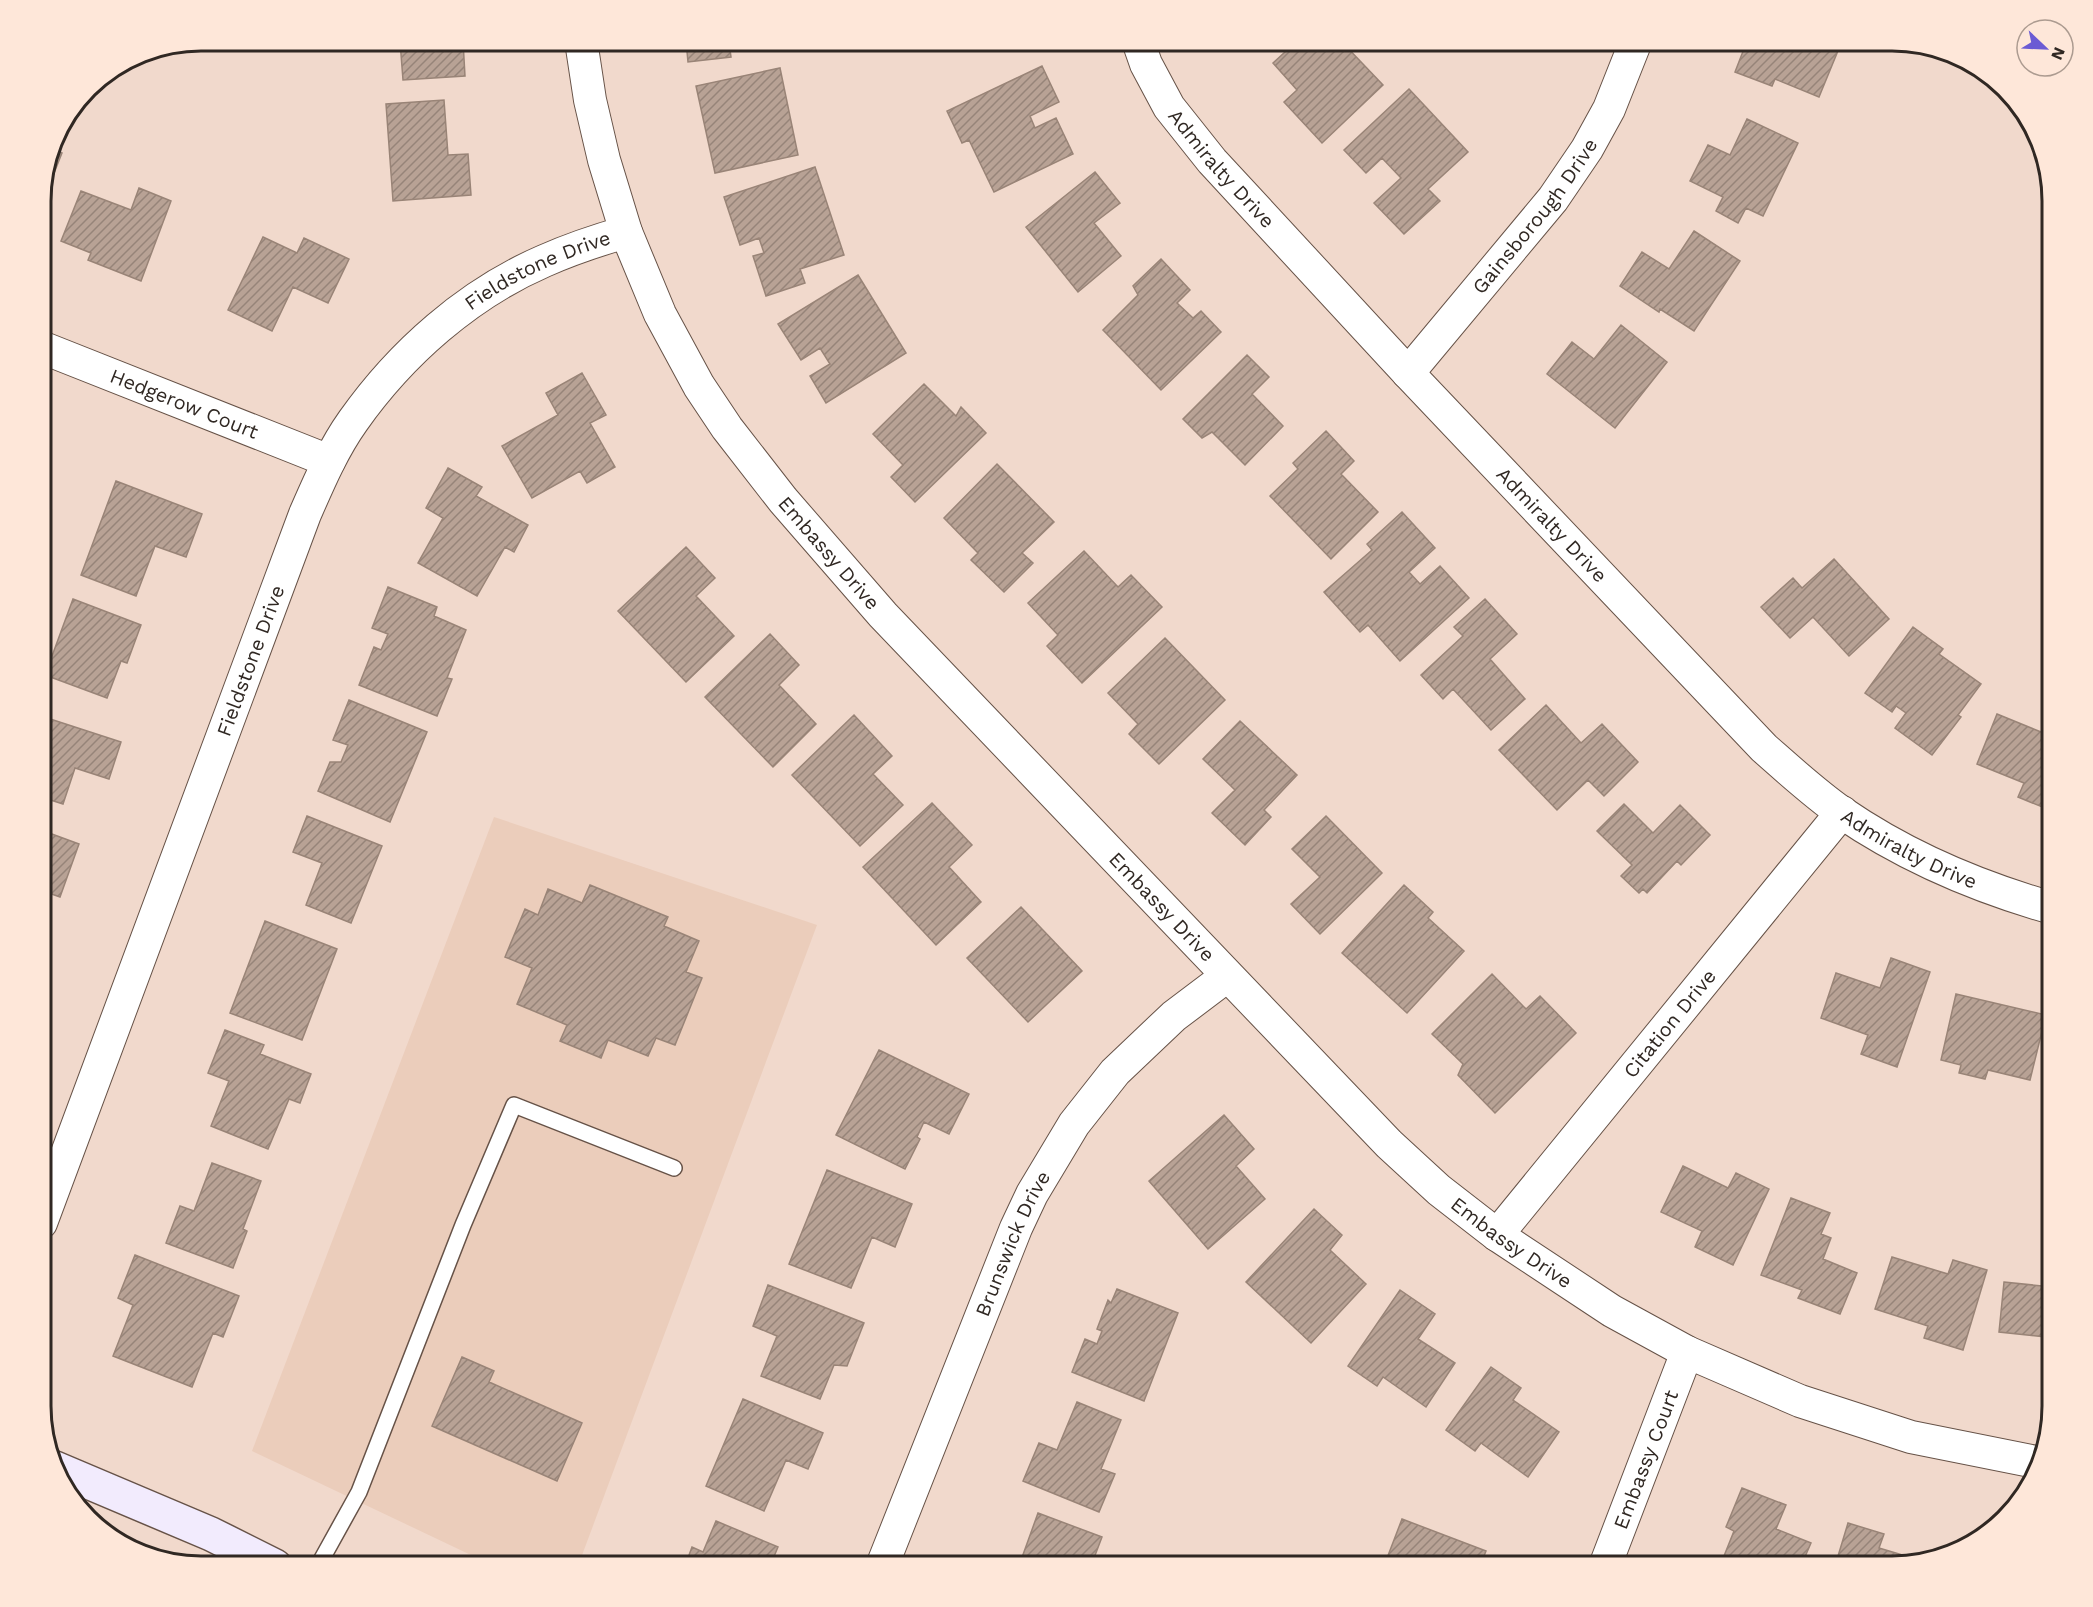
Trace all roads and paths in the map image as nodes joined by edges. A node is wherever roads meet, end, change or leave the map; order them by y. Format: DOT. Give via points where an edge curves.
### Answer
graph roads {
  1 [pos="583,51"];
  2 [pos="1142,51"];
  3 [pos="1632,51"];
  4 [pos="626,232"];
  5 [pos="51,351"];
  6 [pos="1408,373"];
  7 [pos="329,461"];
  8 [pos="1842,812"];
  9 [pos="2042,905"];
  10 [pos="1227,976"];
  11 [pos="674,1168"];
  12 [pos="51,1196"];
  13 [pos="1497,1235"];
  14 [pos="1687,1352"];
  15 [pos="2032,1461"];
  16 [pos="68,1473"];
  17 [pos="255,1556"];
  18 [pos="324,1556"];
  19 [pos="886,1556"];
  20 [pos="1609,1556"];
  1 -- 4 [label="street, Embassy Drive" via="604,160"];
  2 -- 6 [label="street, Admiralty Drive" via="1169,107 1212,161"];
  3 -- 6 [label="street, Gainsborough Drive" via="1609,109 1553,199"];
  4 -- 7 [label="street, Fieldstone Drive" via="543,261 454,315 409,354 379,387"];
  4 -- 10 [label="street, Embassy Drive" via="660,314 699,386 783,500 883,615"];
  5 -- 7 [label="street, Hedgerow Court"];
  6 -- 8 [label="street, Admiralty Drive" via="1764,748"];
  7 -- 12 [label="street, Fieldstone Drive" via="304,514"];
  8 -- 9 [label="street, Admiralty Drive" via="1948,872"];
  8 -- 13 [label="street, Citation Drive"];
  10 -- 13 [label="street, Embassy Drive" via="1389,1144"];
  10 -- 19 [label="street, Brunswick Drive" via="1174,1016 1115,1072 1074,1124 1032,1194"];
  11 -- 18 [label="lane" via="514,1105 359,1492"];
  13 -- 14 [label="street, Embassy Drive" via="1612,1311"];
  14 -- 15 [label="street, Embassy Drive" via="1800,1401 1911,1437"];
  14 -- 20 [label="street, Embassy Court"];
  16 -- 17 [label="main road"];
}
